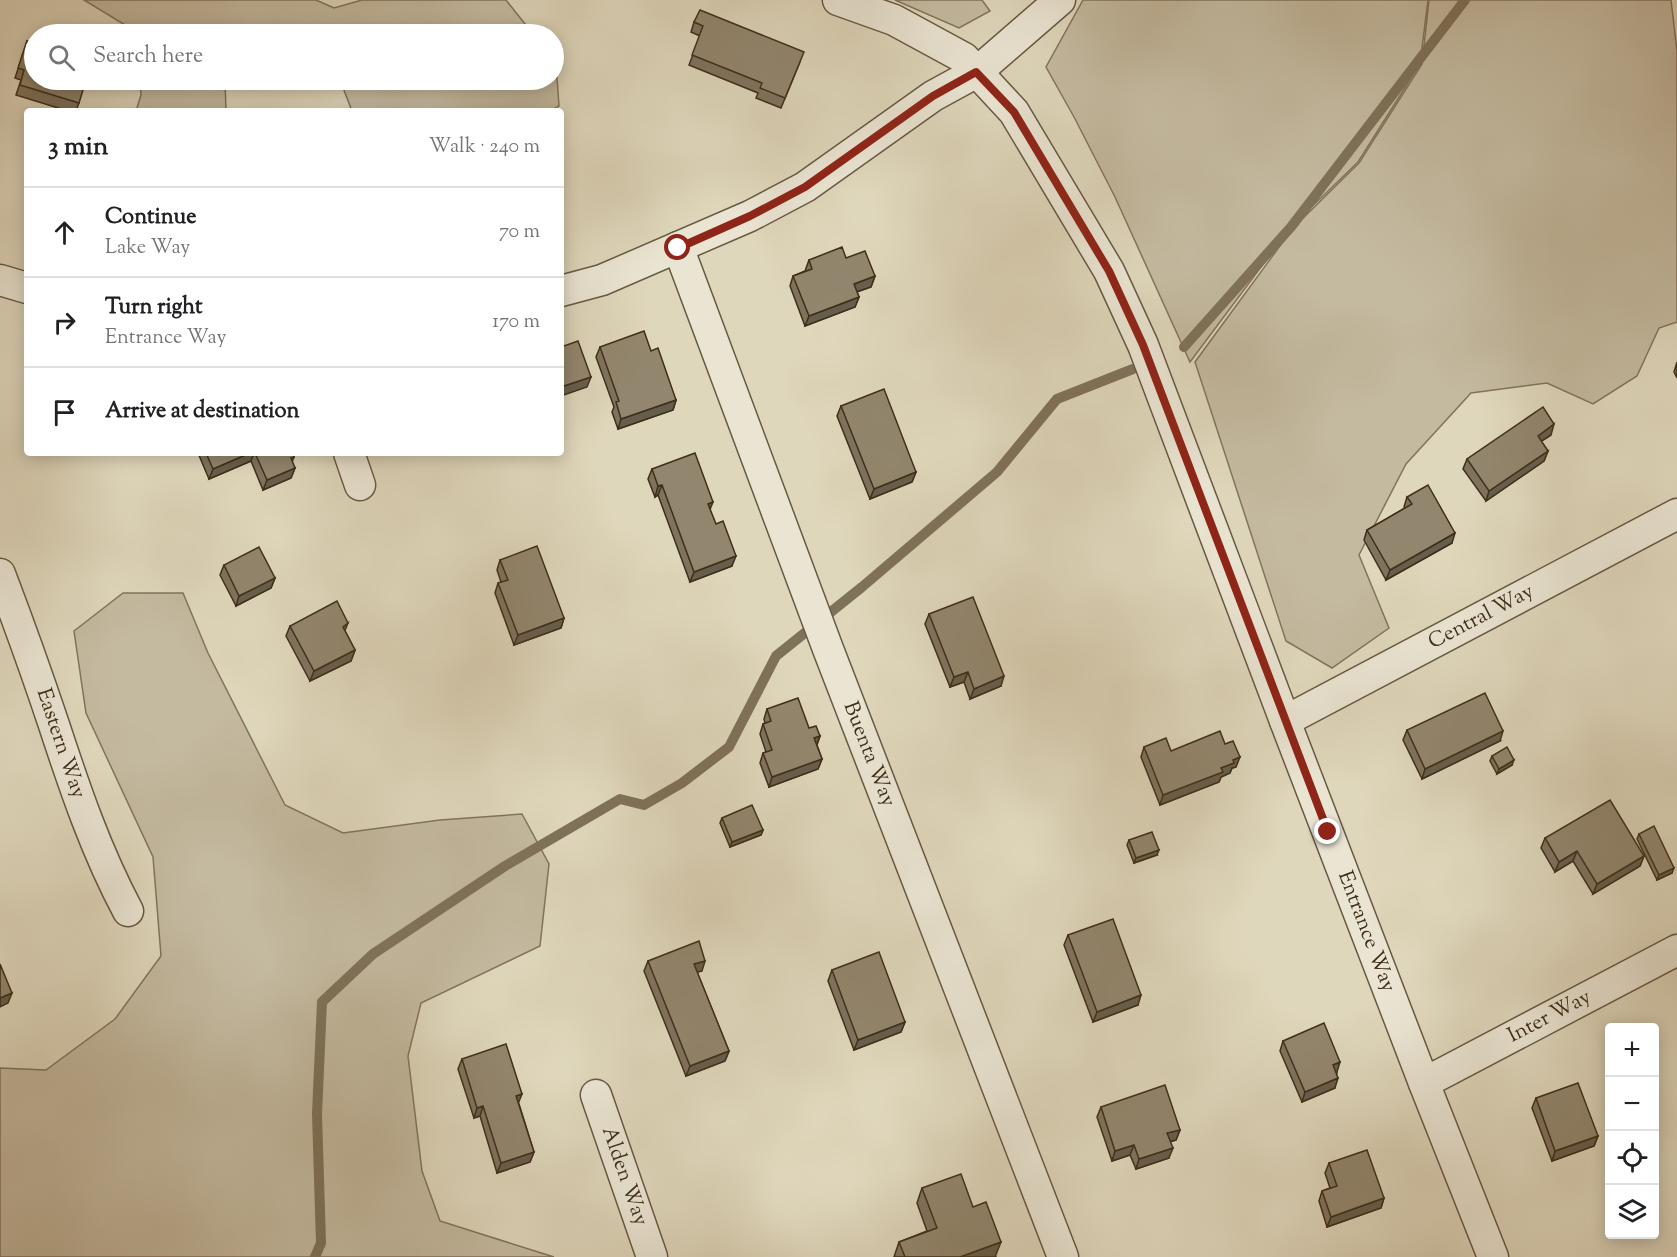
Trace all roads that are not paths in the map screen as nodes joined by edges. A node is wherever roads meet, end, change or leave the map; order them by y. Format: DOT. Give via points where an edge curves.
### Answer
graph roads {
  1 [pos="838,0"];
  2 [pos="1060,0"];
  3 [pos="976,72"];
  4 [pos="678,248"];
  5 [pos="0,280"];
  6 [pos="24,287"];
  7 [pos="564,290"];
  8 [pos="351,456"];
  9 [pos="360,485"];
  10 [pos="1677,514"];
  11 [pos="0,574"];
  12 [pos="1285,721"];
  13 [pos="128,911"];
  14 [pos="1677,950"];
  15 [pos="1424,1083"];
  16 [pos="596,1095"];
  17 [pos="652,1257"];
  18 [pos="1064,1257"];
  19 [pos="1493,1257"];
  1 -- 3 [label="street, Entrance Way" via="894,20 964,58"];
  2 -- 3 [label="street"];
  3 -- 4 [label="street" via="933,96 805,187"];
  3 -- 12 [label="street, Entrance Way" via="1014,112 1109,271 1143,345"];
  4 -- 7 [label="street" via="602,280"];
  4 -- 18 [label="street, Buenta Way"];
  5 -- 6 [label="street"];
  8 -- 9 [label="street"];
  10 -- 12 [label="street, Central Way"];
  11 -- 13 [label="street, Eastern Way" via="89,830"];
  12 -- 15 [label="street, Entrance Way"];
  14 -- 15 [label="street, Inter Way"];
  15 -- 19 [label="street, Entrance Way"];
  16 -- 17 [label="street, Alden Way"];
}
